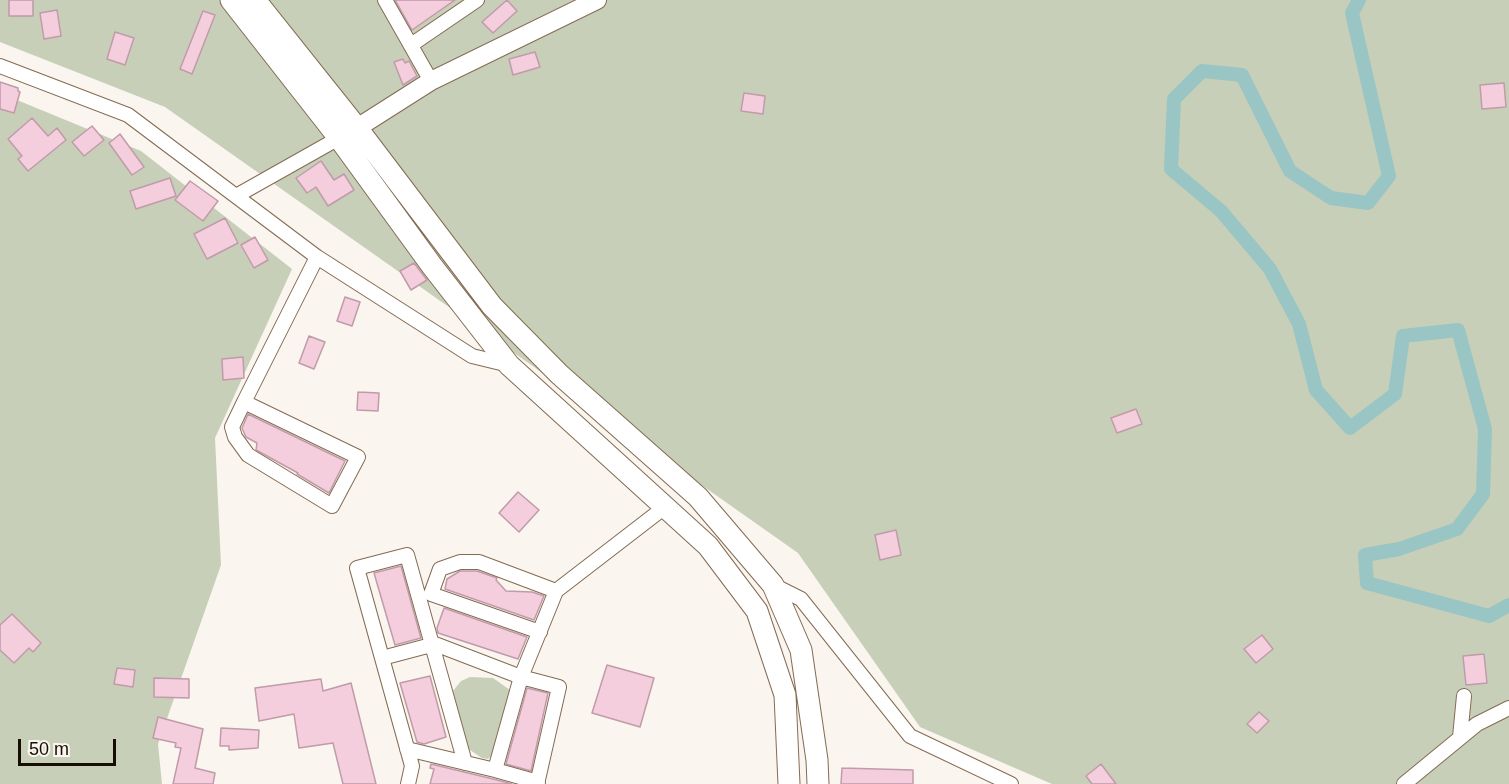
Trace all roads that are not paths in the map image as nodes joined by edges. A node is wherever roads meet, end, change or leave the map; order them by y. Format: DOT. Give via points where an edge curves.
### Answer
graph roads {
  1 [pos="231,0"];
  2 [pos="255,0"];
  3 [pos="385,0"];
  4 [pos="477,0"];
  5 [pos="597,0"];
  6 [pos="411,45"];
  7 [pos="0,66"];
  8 [pos="431,81"];
  9 [pos="348,133"];
  10 [pos="236,196"];
  11 [pos="317,257"];
  12 [pos="509,365"];
  13 [pos="244,402"];
  14 [pos="665,507"];
  15 [pos="773,585"];
  16 [pos="556,591"];
  17 [pos="424,596"];
  18 [pos="540,632"];
  19 [pos="431,645"];
  20 [pos="382,657"];
  21 [pos="521,677"];
  22 [pos="1464,696"];
  23 [pos="1509,708"];
  24 [pos="1460,737"];
  25 [pos="407,749"];
  26 [pos="465,764"];
  27 [pos="495,771"];
  28 [pos="537,783"];
  29 [pos="408,784"];
  30 [pos="789,784"];
  31 [pos="818,784"];
  32 [pos="1011,784"];
  33 [pos="1404,784"];
  1 -- 9 [label="main road"];
  2 -- 9 [label="main road"];
  3 -- 6 [label="street"];
  4 -- 6 [label="street"];
  5 -- 8 [label="street"];
  6 -- 8 [label="street"];
  7 -- 10 [label="street" via="128,115"];
  8 -- 9 [label="street"];
  9 -- 10 [label="street"];
  9 -- 12 [label="main road" via="432,266"];
  9 -- 15 [label="main road" via="492,306 559,374 698,497"];
  10 -- 11 [label="street"];
  11 -- 12 [label="street" via="472,356"];
  11 -- 13 [label="street"];
  12 -- 14 [label="main road"];
  13 -- 13 [label="street" via="358,457 332,506 248,455 232,427"];
  14 -- 16 [label="street"];
  14 -- 30 [label="main road" via="708,546 757,611 785,695"];
  15 -- 31 [label="main road" via="801,650 818,760"];
  15 -- 32 [label="street" via="801,599 910,736"];
  16 -- 17 [label="street" via="479,562 460,562 440,569"];
  16 -- 18 [label="street"];
  17 -- 18 [label="street"];
  17 -- 19 [label="street"];
  17 -- 20 [label="street" via="407,555 357,568"];
  18 -- 21 [label="street"];
  19 -- 20 [label="street"];
  19 -- 21 [label="street"];
  19 -- 26 [label="street"];
  20 -- 25 [label="street"];
  21 -- 27 [label="street"];
  21 -- 28 [label="street" via="559,687"];
  22 -- 24 [label="street"];
  23 -- 24 [label="street"];
  24 -- 33 [label="street"];
  25 -- 26 [label="street"];
  25 -- 29 [label="street" via="412,766"];
  26 -- 27 [label="street"];
  27 -- 28 [label="street"];
}
